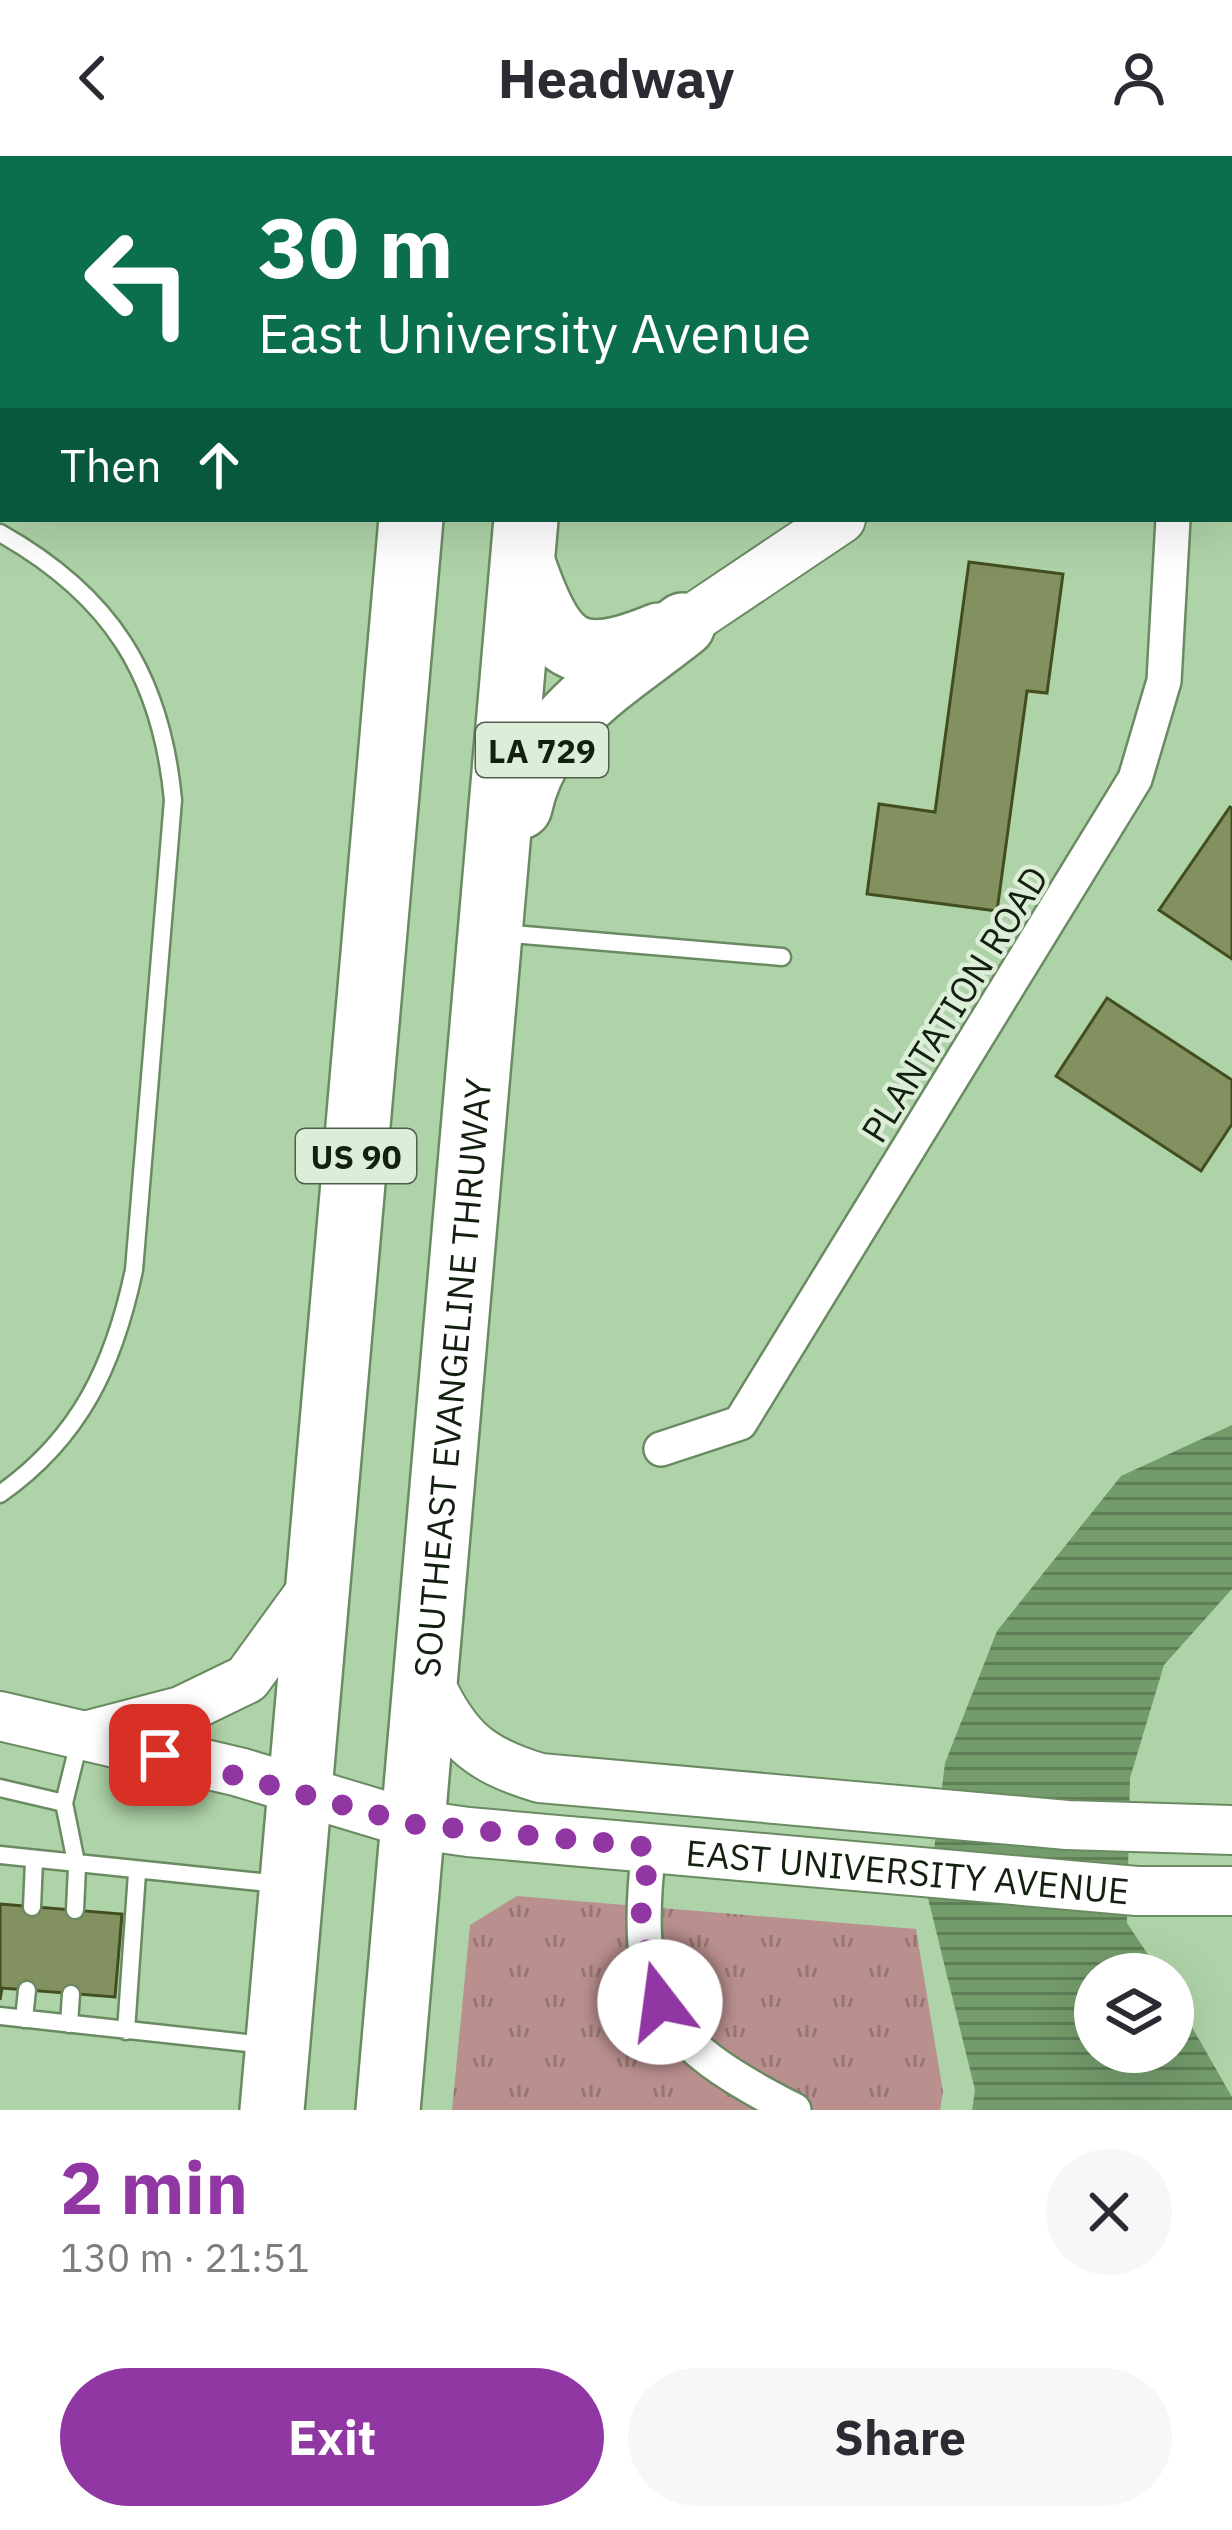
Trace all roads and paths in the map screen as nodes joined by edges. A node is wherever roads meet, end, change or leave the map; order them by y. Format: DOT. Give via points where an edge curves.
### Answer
graph roads {
  1 [pos="411,522"];
  2 [pos="837,522"];
  3 [pos="1174,522"];
  4 [pos="0,533"];
  5 [pos="524,540"];
  6 [pos="683,626"];
  7 [pos="494,933"];
  8 [pos="782,957"];
  9 [pos="661,1449"];
  10 [pos="0,1494"];
  11 [pos="322,1575"];
  12 [pos="425,1673"];
  13 [pos="0,1716"];
  14 [pos="80,1737"];
  15 [pos="0,1788"];
  16 [pos="303,1794"];
  17 [pos="64,1803"];
  18 [pos="412,1824"];
  19 [pos="1232,1831"];
  20 [pos="650,1847"];
  21 [pos="0,1855"];
  22 [pos="34,1861"];
  23 [pos="77,1867"];
  24 [pos="137,1873"];
  25 [pos="294,1885"];
  26 [pos="1232,1891"];
  27 [pos="32,1907"];
  28 [pos="75,1910"];
  29 [pos="27,1990"];
  30 [pos="71,1994"];
  31 [pos="0,2016"];
  32 [pos="25,2019"];
  33 [pos="69,2024"];
  34 [pos="126,2031"];
  35 [pos="278,2046"];
  36 [pos="272,2110"];
  37 [pos="388,2110"];
  38 [pos="794,2110"];
  1 -- 11 [label="highway, US 90"];
  2 -- 6 [label="main road, LA 729"];
  3 -- 9 [label="street, PLANTATION ROAD" via="1164,681 1135,779 740,1423"];
  4 -- 10 [label="lane" via="54,563 128,647 167,739 173,800 134,1270 122,1324 79,1421"];
  5 -- 6 [label="highway, LA 729" via="544,622 588,653 622,651"];
  5 -- 7 [label="highway"];
  6 -- 7 [label="highway, LA 729" via="558,724 538,755"];
  7 -- 8 [label="lane"];
  7 -- 12 [label="highway, SOUTHEAST EVANGELINE THRUWAY"];
  11 -- 14 [label="main road" via="248,1679 181,1712"];
  11 -- 16 [label="highway, US 90"];
  12 -- 18 [label="highway, SOUTHEAST EVANGELINE THRUWAY"];
  12 -- 19 [label="main road, EAST UNIVERSITY AVENUE" via="448,1722 475,1750 540,1778 1067,1825"];
  13 -- 14 [label="main road, EAST UNIVERSITY AVENUE"];
  14 -- 16 [label="main road, EAST UNIVERSITY AVENUE"];
  14 -- 17 [label="lane"];
  15 -- 17 [label="lane"];
  16 -- 18 [label="main road, EAST UNIVERSITY AVENUE"];
  16 -- 25 [label="highway, US 90"];
  17 -- 23 [label="lane"];
  18 -- 20 [label="main road, EAST UNIVERSITY AVENUE"];
  18 -- 37 [label="highway, SOUTHEAST EVANGELINE THRUWAY"];
  20 -- 26 [label="main road, EAST UNIVERSITY AVENUE" via="1137,1891"];
  20 -- 38 [label="street" via="640,1922 660,2002 680,2037 734,2079"];
  21 -- 22 [label="lane"];
  22 -- 23 [label="lane"];
  22 -- 27 [label="lane"];
  23 -- 24 [label="lane"];
  23 -- 28 [label="lane"];
  24 -- 25 [label="lane"];
  24 -- 34 [label="lane"];
  25 -- 35 [label="highway, US 90"];
  29 -- 32 [label="lane"];
  30 -- 33 [label="lane"];
  31 -- 32 [label="lane"];
  32 -- 33 [label="lane"];
  33 -- 34 [label="lane"];
  34 -- 35 [label="lane"];
  35 -- 36 [label="highway, US 90"];
}
